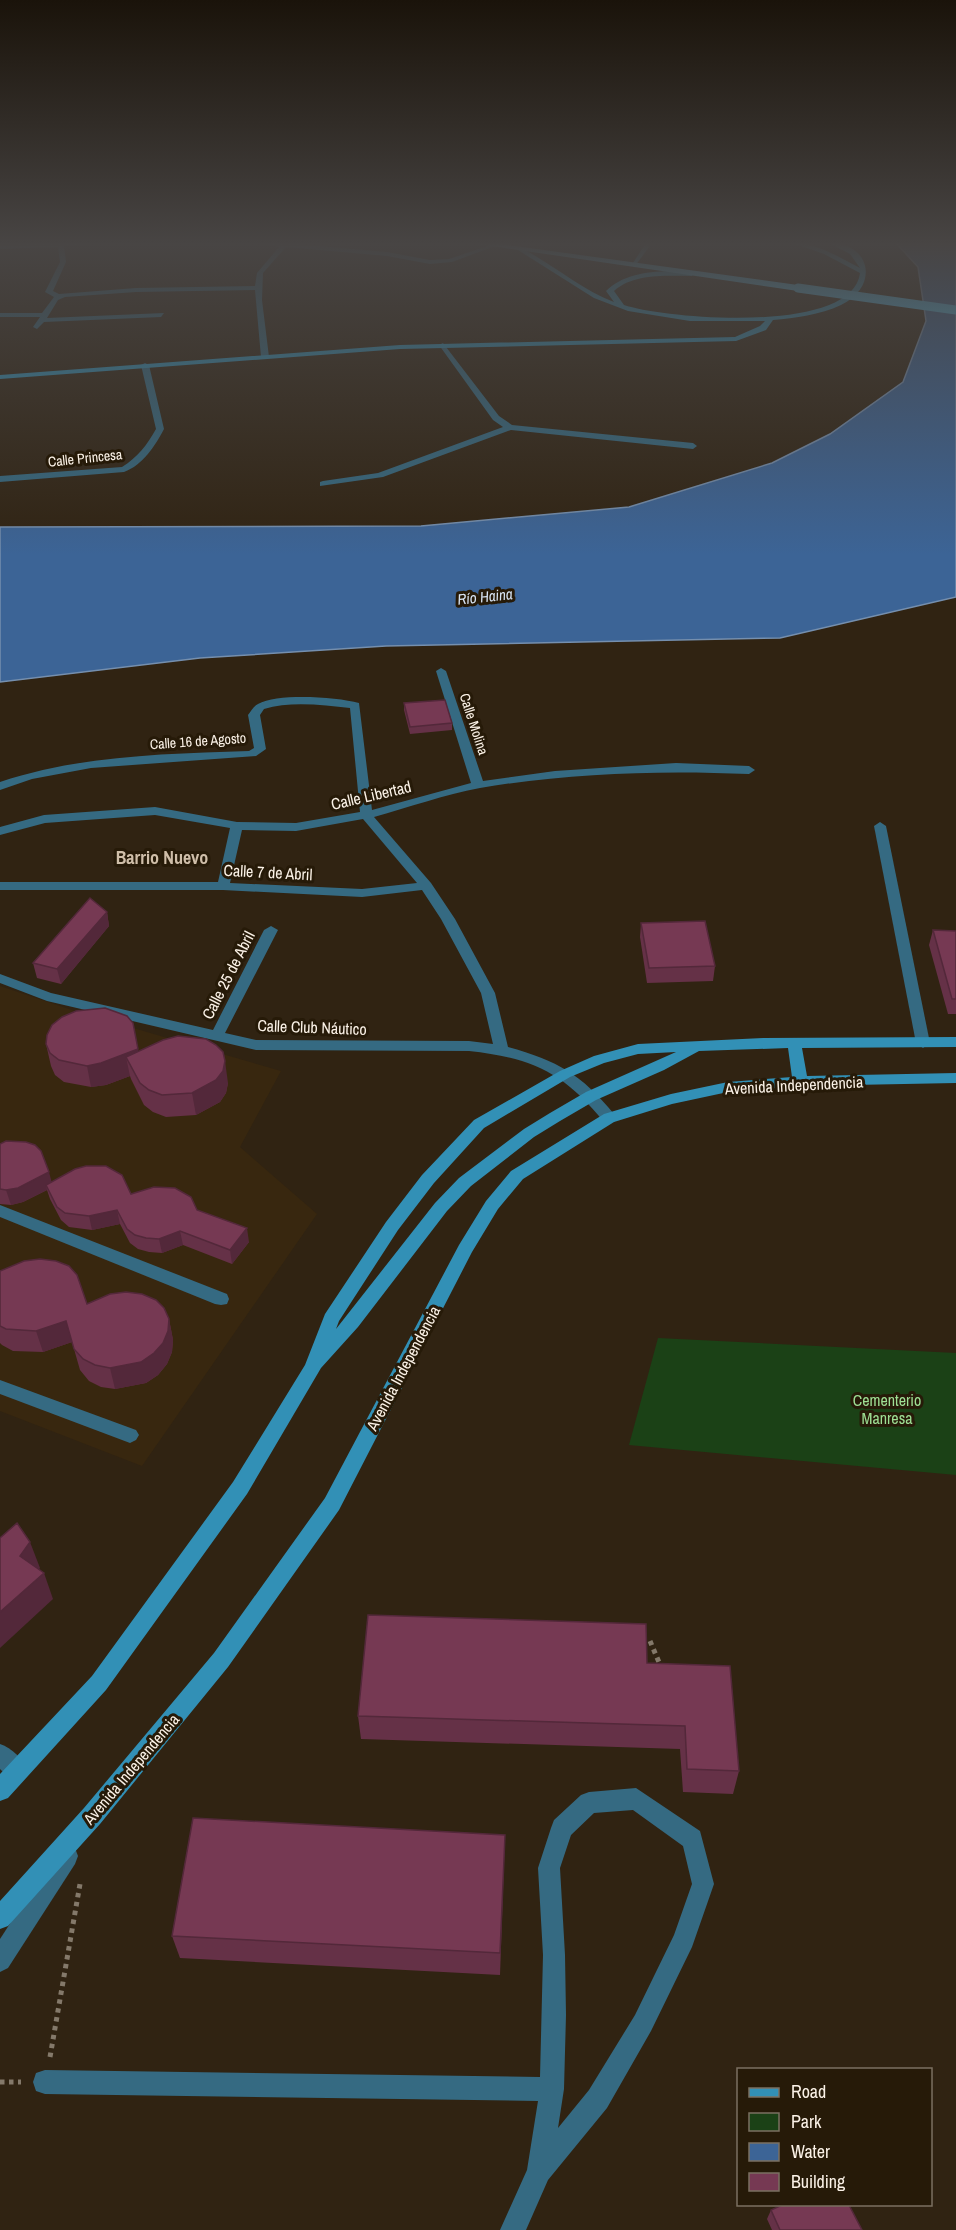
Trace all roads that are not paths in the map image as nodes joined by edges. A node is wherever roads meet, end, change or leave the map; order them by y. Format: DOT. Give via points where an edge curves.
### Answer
graph roads {
  1 [pos="264,347"];
  2 [pos="412,347"];
  3 [pos="445,347"];
  4 [pos="265,357"];
  5 [pos="145,365"];
  6 [pos="0,377"];
  7 [pos="510,428"];
  8 [pos="693,446"];
  9 [pos="0,479"];
  10 [pos="323,484"];
  11 [pos="441,671"];
  12 [pos="749,770"];
  13 [pos="478,785"];
  14 [pos="0,786"];
  15 [pos="366,815"];
  16 [pos="237,826"];
  17 [pos="880,826"];
  18 [pos="0,831"];
  19 [pos="0,886"];
  20 [pos="223,886"];
  21 [pos="426,886"];
  22 [pos="271,930"];
  23 [pos="0,978"];
  24 [pos="218,1036"];
  25 [pos="956,1042"];
  26 [pos="794,1043"];
  27 [pos="923,1043"];
  28 [pos="702,1045"];
  29 [pos="502,1050"];
  30 [pos="565,1074"];
  31 [pos="956,1078"];
  32 [pos="800,1082"];
  33 [pos="591,1096"];
  34 [pos="609,1118"];
  35 [pos="0,1211"];
  36 [pos="221,1299"];
  37 [pos="313,1366"];
  38 [pos="0,1387"];
  39 [pos="130,1435"];
  40 [pos="0,1754"];
  41 [pos="17,1771"];
  42 [pos="0,1790"];
  43 [pos="92,1816"];
  44 [pos="0,1918"];
  45 [pos="0,1960"];
  46 [pos="45,2082"];
  47 [pos="552,2089"];
  48 [pos="539,2171"];
  49 [pos="513,2230"];
  1 -- 4 [label="street"];
  2 -- 4 [label="street"];
  3 -- 7 [label="street" via="496,418"];
  4 -- 5 [label="street"];
  5 -- 6 [label="street"];
  5 -- 9 [label="street, Calle Princesa" via="160,429 134,464 124,470"];
  7 -- 8 [label="street"];
  7 -- 10 [label="street" via="380,475"];
  11 -- 13 [label="street, Calle Molina"];
  12 -- 13 [label="street, Calle Libertad" via="676,767"];
  13 -- 15 [label="street, Calle Libertad"];
  14 -- 15 [label="street, Calle 16 de Agosto" via="25,776 118,761 252,754 260,748 254,714 259,708 335,701 355,705"];
  15 -- 16 [label="street, Calle Libertad" via="296,827"];
  15 -- 21 [label="street"];
  16 -- 18 [label="street, Calle Libertad" via="155,811 44,819"];
  16 -- 20 [label="street"];
  17 -- 27 [label="street"];
  19 -- 20 [label="street, Calle 7 de Abril"];
  20 -- 21 [label="street, Calle 7 de Abril" via="362,893"];
  21 -- 29 [label="street" via="488,993"];
  22 -- 24 [label="street, Calle 25 de Abril"];
  23 -- 24 [label="street, Calle Club Náutico" via="47,997"];
  24 -- 29 [label="street, Calle Club Náutico" via="281,1047 469,1046"];
  25 -- 27 [label="street"];
  26 -- 27 [label="street"];
  26 -- 28 [label="street"];
  26 -- 32 [label="street"];
  28 -- 30 [label="street" via="638,1049 599,1059"];
  28 -- 33 [label="street"];
  29 -- 30 [label="street, Calle Club Náutico"];
  30 -- 33 [label="street, Calle Club Náutico"];
  30 -- 37 [label="street" via="479,1124 428,1179 331,1319"];
  31 -- 32 [label="street, Avenida Independencia"];
  32 -- 34 [label="street, Avenida Independencia" via="728,1087"];
  33 -- 34 [label="street, Calle Club Náutico"];
  33 -- 37 [label="street" via="529,1133 465,1182"];
  34 -- 43 [label="street, Avenida Independencia" via="517,1175 492,1206 332,1504 220,1660"];
  35 -- 36 [label="street"];
  37 -- 41 [label="street" via="240,1488 177,1577 99,1683"];
  38 -- 39 [label="street"];
  40 -- 41 [label="street"];
  41 -- 42 [label="street"];
  43 -- 44 [label="street, Avenida Independencia"];
  43 -- 45 [label="street"];
  46 -- 47 [label="street"];
  47 -- 48 [label="street"];
  47 -- 48 [label="street" via="554,1956 549,1868 562,1828 589,1803 636,1799 692,1839 704,1884 684,1939 644,2023 598,2099"];
  48 -- 49 [label="street"];
}
